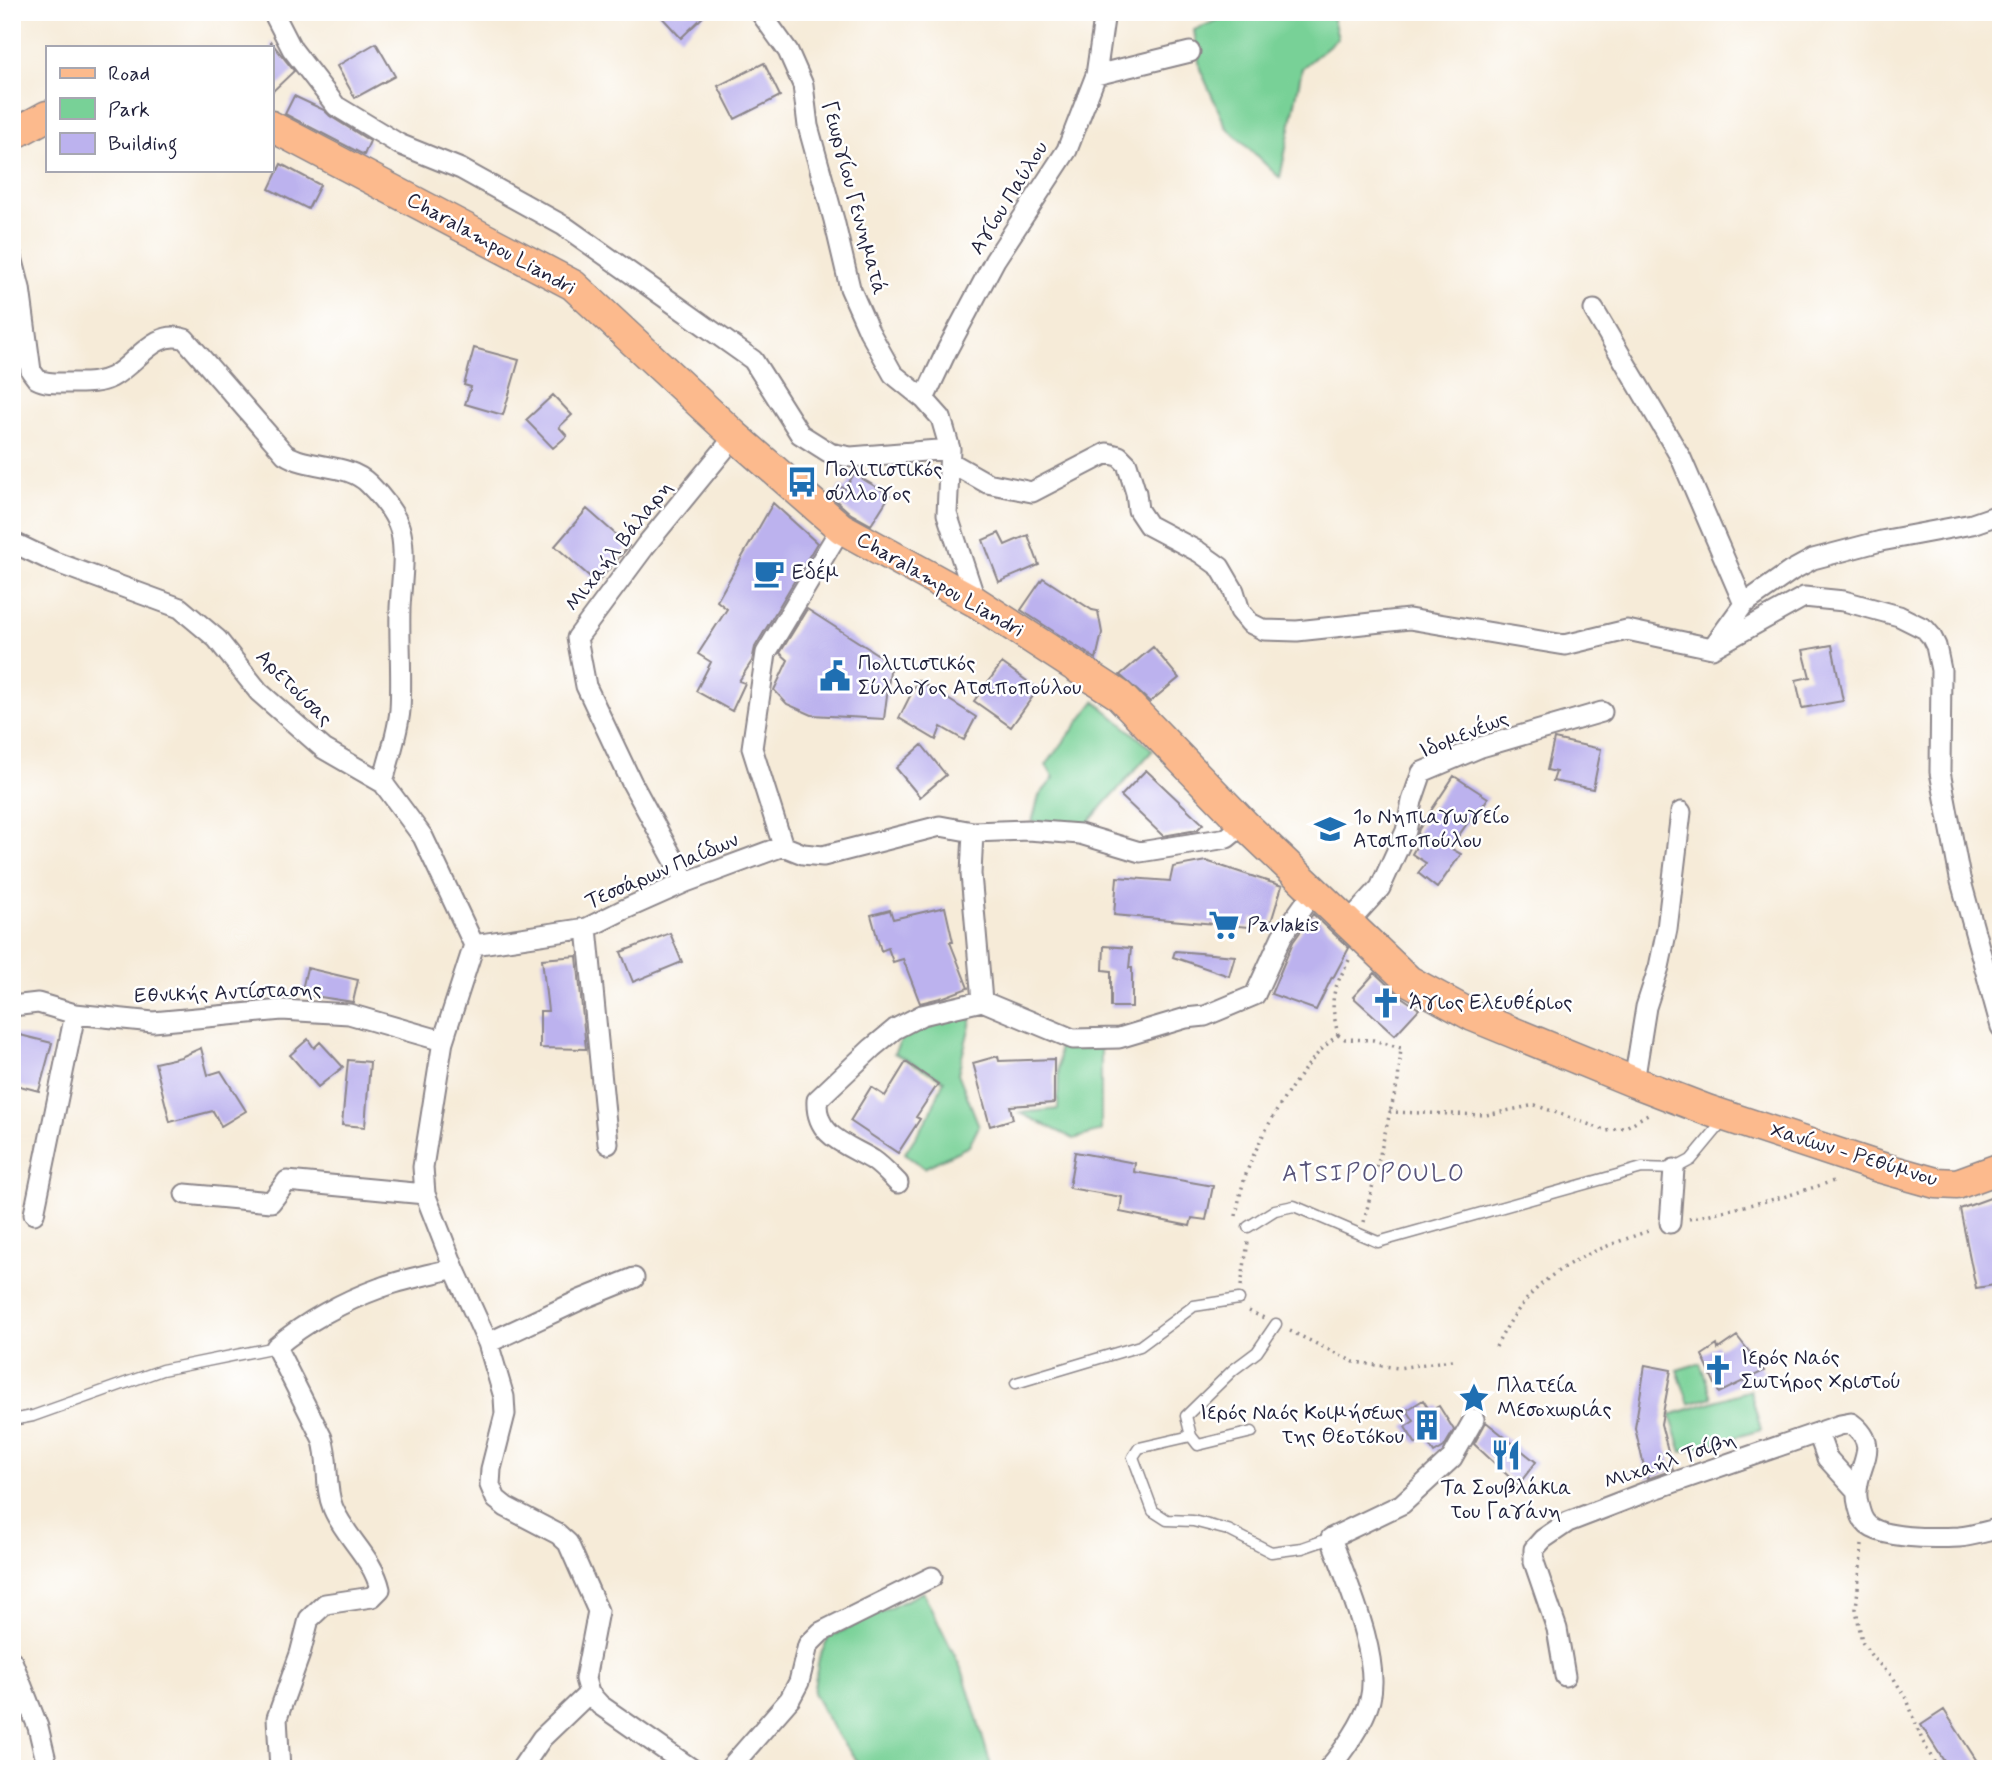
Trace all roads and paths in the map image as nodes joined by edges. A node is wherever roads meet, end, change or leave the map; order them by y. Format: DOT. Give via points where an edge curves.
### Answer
graph roads {
  1 [pos="273,12"];
  2 [pos="760,12"];
  3 [pos="1105,12"];
  4 [pos="1190,52"];
  5 [pos="1096,75"];
  6 [pos="46,117"];
  7 [pos="273,128"];
  8 [pos="12,135"];
  9 [pos="12,257"];
  10 [pos="1594,310"];
  11 [pos="924,399"];
  12 [pos="735,436"];
  13 [pos="950,456"];
  14 [pos="2001,514"];
  15 [pos="841,528"];
  16 [pos="12,542"];
  17 [pos="976,602"];
  18 [pos="1744,604"];
  19 [pos="1712,648"];
  20 [pos="1602,712"];
  21 [pos="383,783"];
  22 [pos="1681,812"];
  23 [pos="1244,824"];
  24 [pos="973,832"];
  25 [pos="783,846"];
  26 [pos="686,882"];
  27 [pos="1313,892"];
  28 [pos="587,928"];
  29 [pos="1357,930"];
  30 [pos="474,945"];
  31 [pos="982,1001"];
  32 [pos="12,1006"];
  33 [pos="75,1014"];
  34 [pos="2001,1027"];
  35 [pos="1338,1035"];
  36 [pos="443,1041"];
  37 [pos="1634,1083"];
  38 [pos="1667,1094"];
  39 [pos="1390,1112"];
  40 [pos="1717,1113"];
  41 [pos="608,1144"];
  42 [pos="2001,1168"];
  43 [pos="1674,1169"];
  44 [pos="898,1183"];
  45 [pos="185,1194"];
  46 [pos="425,1194"];
  47 [pos="34,1214"];
  48 [pos="1670,1223"];
  49 [pos="1248,1227"];
  50 [pos="1361,1234"];
  51 [pos="454,1268"];
  52 [pos="634,1278"];
  53 [pos="1239,1298"];
  54 [pos="1508,1322"];
  55 [pos="1276,1324"];
  56 [pos="488,1343"];
  57 [pos="276,1347"];
  58 [pos="1496,1347"];
  59 [pos="1452,1360"];
  60 [pos="1354,1362"];
  61 [pos="1016,1384"];
  62 [pos="1474,1419"];
  63 [pos="12,1420"];
  64 [pos="1252,1432"];
  65 [pos="1818,1433"];
  66 [pos="1191,1436"];
  67 [pos="1857,1491"];
  68 [pos="1865,1522"];
  69 [pos="2001,1528"];
  70 [pos="1331,1538"];
  71 [pos="932,1577"];
  72 [pos="12,1661"];
  73 [pos="1565,1676"];
  74 [pos="589,1693"];
  75 [pos="48,1769"];
  76 [pos="280,1769"];
  77 [pos="521,1769"];
  78 [pos="692,1769"];
  79 [pos="729,1769"];
  80 [pos="1328,1769"];
  81 [pos="1938,1769"];
  1 -- 13 [label="street" via="292,49 336,106 399,144 461,169 564,226 753,360 800,434 830,453 851,457"];
  2 -- 11 [label="street, Γεωργίου Γεννηματά" via="789,51 803,85 808,126 850,288 893,374"];
  3 -- 5 [label="street, Αγίου Παύλου"];
  4 -- 5 [label="street"];
  5 -- 11 [label="street, Αγίου Παύλου" via="1067,150 995,260"];
  6 -- 8 [label="main road"];
  7 -- 12 [label="main road, Charalampou Liandri" via="573,285"];
  9 -- 21 [label="street" via="37,379 102,381 161,338 177,336 185,339 285,454 360,477 390,510 402,546 400,712"];
  10 -- 18 [label="street" via="1681,457"];
  11 -- 13 [label="street, Γεωργίου Γεννηματά" via="941,418"];
  12 -- 15 [label="main road, Charalampou Liandri"];
  12 -- 26 [label="street, Μιχαήλ Βάλαρη" via="577,638 586,686"];
  13 -- 17 [label="street" via="947,514"];
  13 -- 19 [label="street" via="988,483 1032,492 1107,453 1119,456 1127,464 1138,510 1148,525 1220,568 1240,611 1264,629 1297,631 1409,619 1565,645 1627,630"];
  14 -- 18 [label="street" via="1813,559"];
  15 -- 17 [label="main road, Charalampou Liandri"];
  15 -- 25 [label="street" via="766,653 752,748"];
  16 -- 21 [label="street, Αρετούσας" via="180,608 217,639 259,692 324,749"];
  17 -- 23 [label="main road, Charalampou Liandri" via="1119,695"];
  18 -- 19 [label="street"];
  19 -- 34 [label="street" via="1804,597 1844,601 1899,616 1931,636 1941,670 1940,772 1960,878"];
  20 -- 29 [label="street, Ιδομενέως" via="1481,747 1422,772 1406,831"];
  21 -- 30 [label="street, Αρετούσας" via="423,837"];
  22 -- 37 [label="street" via="1667,929 1646,1007"];
  23 -- 24 [label="street" via="1227,838 1140,852 1080,834"];
  23 -- 27 [label="main road, Charalampou Liandri"];
  24 -- 25 [label="street" via="940,827 823,856"];
  24 -- 31 [label="street" via="971,874"];
  25 -- 26 [label="street, Τεσσάρων Παίδων"];
  26 -- 28 [label="street, Τεσσάρων Παίδων"];
  27 -- 29 [label="main road, Charalampou Liandri"];
  27 -- 31 [label="street" via="1282,936 1255,995 1205,1016 1119,1038 1073,1039"];
  28 -- 30 [label="street, Τεσσάρων Παίδων"];
  28 -- 41 [label="street"];
  29 -- 35 [label="path" via="1350,957 1332,992"];
  29 -- 37 [label="main road, Charalampou Liandri" via="1409,981 1473,1016"];
  30 -- 36 [label="street"];
  31 -- 44 [label="street" via="922,1015 895,1029 817,1100 822,1126 840,1143 876,1162"];
  32 -- 33 [label="street, Εθνικής Αντίστασης" via="37,1003"];
  33 -- 36 [label="street, Εθνικής Αντίστασης" via="153,1022 282,1010 349,1014"];
  33 -- 47 [label="street"];
  35 -- 39 [label="path" via="1401,1048"];
  35 -- 49 [label="path" via="1324,1045 1299,1078 1258,1144 1235,1222"];
  36 -- 46 [label="street" via="423,1167"];
  37 -- 38 [label="main road, Charalampou Liandri"];
  38 -- 39 [label="path" via="1658,1108 1626,1127 1607,1131 1535,1105 1486,1115"];
  38 -- 40 [label="main road, Charalampou Liandri"];
  39 -- 50 [label="path"];
  40 -- 42 [label="main road, Χανίων - Ρεθύμνου" via="1936,1183 1957,1184"];
  40 -- 43 [label="lane" via="1691,1160"];
  43 -- 48 [label="street"];
  43 -- 50 [label="lane" via="1642,1168 1378,1242"];
  45 -- 46 [label="street" via="271,1202 287,1181"];
  46 -- 51 [label="street"];
  49 -- 50 [label="lane" via="1275,1210 1294,1206"];
  51 -- 56 [label="street"];
  51 -- 57 [label="street" via="381,1287 326,1314"];
  52 -- 56 [label="street"];
  53 -- 61 [label="lane" via="1194,1306 1140,1346"];
  54 -- 58 [label="path"];
  55 -- 66 [label="lane" via="1257,1352 1186,1416"];
  56 -- 74 [label="street" via="505,1414 490,1485 506,1507 568,1543 598,1611 585,1679"];
  57 -- 63 [label="lane" via="162,1370"];
  57 -- 76 [label="street" via="322,1438 328,1494 335,1512 377,1576 380,1589 372,1597 325,1604 309,1619 277,1718"];
  59 -- 60 [label="path" via="1398,1368"];
  62 -- 70 [label="street" via="1452,1458 1402,1504"];
  64 -- 66 [label="lane" via="1198,1445"];
  65 -- 67 [label="street" via="1827,1458"];
  65 -- 67 [label="street, Μιχαήλ Τσίβη" via="1851,1423 1862,1431 1868,1450"];
  65 -- 73 [label="street, Μιχαήλ Τσίβη" via="1568,1521 1543,1539 1534,1549 1534,1562 1555,1622"];
  66 -- 70 [label="lane" via="1139,1448 1133,1457 1153,1511 1167,1520 1227,1530 1271,1552 1302,1549"];
  67 -- 68 [label="street, Μιχαήλ Τσίβη"];
  68 -- 69 [label="street" via="1893,1535 1961,1537"];
  68 -- 81 [label="path" via="1856,1609 1862,1642 1908,1702"];
  70 -- 80 [label="street" via="1372,1666 1370,1700 1346,1748"];
  71 -- 79 [label="street" via="821,1632 808,1645 790,1699"];
  72 -- 75 [label="street" via="38,1727"];
  74 -- 77 [label="street" via="542,1738"];
  74 -- 78 [label="street"];
}
